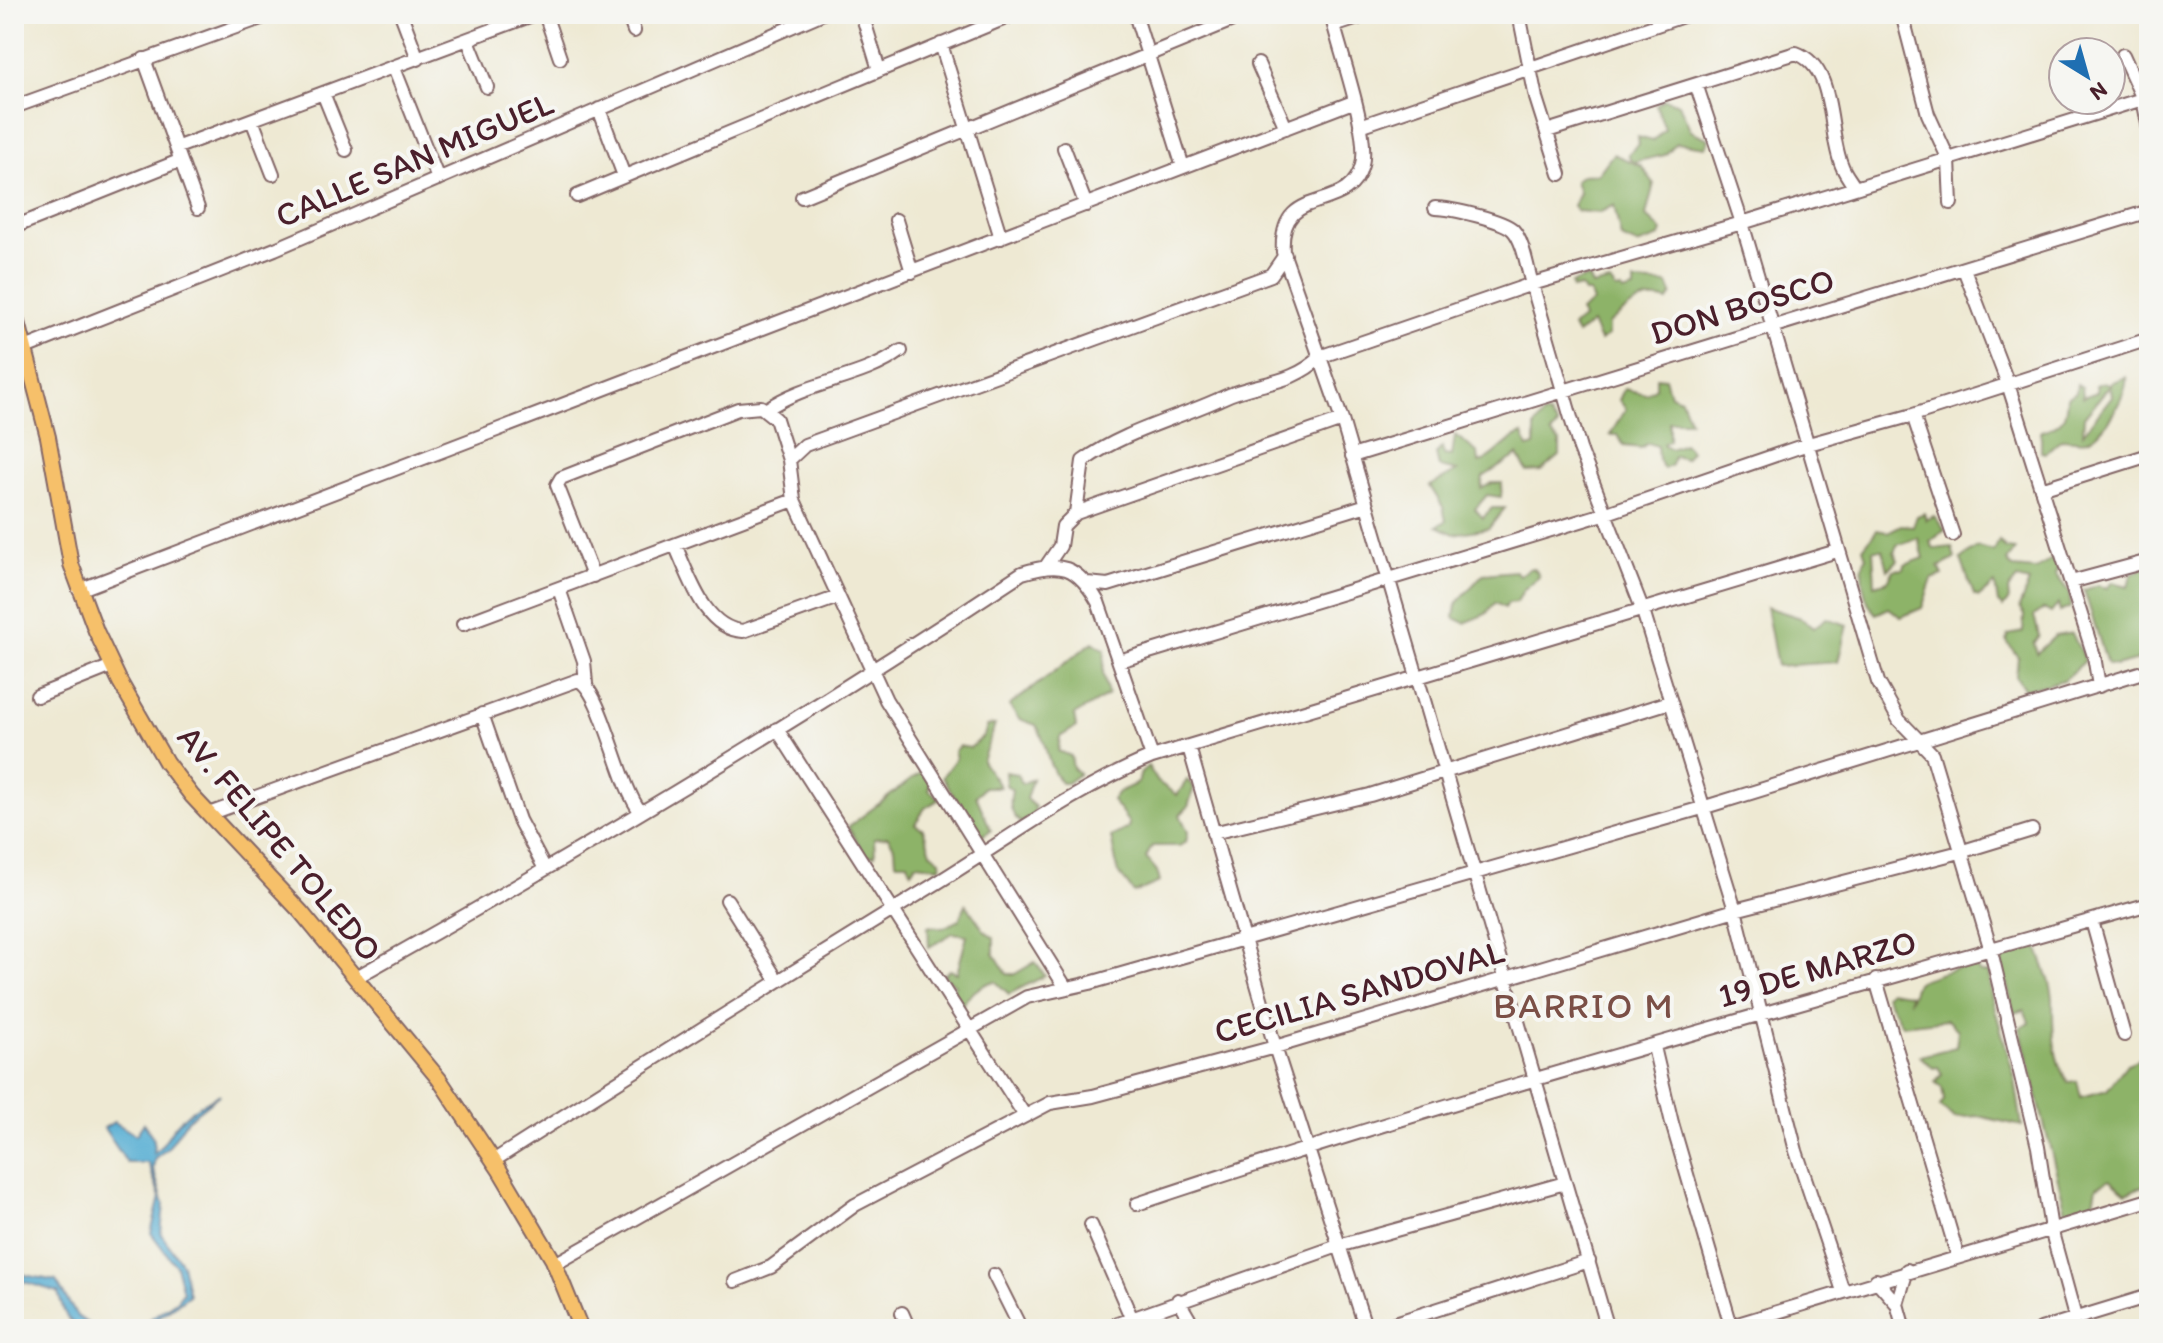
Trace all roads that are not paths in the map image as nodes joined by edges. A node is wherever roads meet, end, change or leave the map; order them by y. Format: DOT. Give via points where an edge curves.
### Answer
graph roads {
  1 [pos="272,14"];
  2 [pos="401,14"];
  3 [pos="535,14"];
  4 [pos="545,14"];
  5 [pos="628,14"];
  6 [pos="821,14"];
  7 [pos="862,14"];
  8 [pos="1015,14"];
  9 [pos="1135,14"];
  10 [pos="1247,14"];
  11 [pos="1370,14"];
  12 [pos="1519,14"];
  13 [pos="1689,14"];
  14 [pos="1902,14"];
  15 [pos="789,20"];
  16 [pos="1332,20"];
  17 [pos="634,31"];
  18 [pos="468,40"];
  19 [pos="941,44"];
  20 [pos="1148,57"];
  21 [pos="560,58"];
  22 [pos="144,59"];
  23 [pos="418,59"];
  24 [pos="2127,62"];
  25 [pos="1258,64"];
  26 [pos="1531,67"];
  27 [pos="394,68"];
  28 [pos="879,70"];
  29 [pos="487,87"];
  30 [pos="1697,87"];
  31 [pos="323,93"];
  32 [pos="2146,98"];
  33 [pos="1353,102"];
  34 [pos="14,107"];
  35 [pos="599,109"];
  36 [pos="252,120"];
  37 [pos="1360,126"];
  38 [pos="1286,128"];
  39 [pos="2149,129"];
  40 [pos="968,130"];
  41 [pos="1547,131"];
  42 [pos="178,147"];
  43 [pos="1064,148"];
  44 [pos="346,150"];
  45 [pos="1949,160"];
  46 [pos="179,161"];
  47 [pos="1183,167"];
  48 [pos="273,174"];
  49 [pos="1560,174"];
  50 [pos="624,176"];
  51 [pos="438,179"];
  52 [pos="1855,188"];
  53 [pos="577,196"];
  54 [pos="802,197"];
  55 [pos="1951,203"];
  56 [pos="1086,205"];
  57 [pos="198,208"];
  58 [pos="1435,208"];
  59 [pos="2149,211"];
  60 [pos="896,220"];
  61 [pos="1742,223"];
  62 [pos="14,227"];
  63 [pos="1001,238"];
  64 [pos="1285,255"];
  65 [pos="1964,269"];
  66 [pos="912,272"];
  67 [pos="1271,275"];
  68 [pos="1532,284"];
  69 [pos="1294,286"];
  70 [pos="14,307"];
  71 [pos="1772,325"];
  72 [pos="2149,339"];
  73 [pos="25,348"];
  74 [pos="901,351"];
  75 [pos="1322,356"];
  76 [pos="2008,384"];
  77 [pos="1562,391"];
  78 [pos="767,409"];
  79 [pos="1913,415"];
  80 [pos="1342,420"];
  81 [pos="785,442"];
  82 [pos="805,445"];
  83 [pos="1805,445"];
  84 [pos="2149,455"];
  85 [pos="1352,456"];
  86 [pos="789,460"];
  87 [pos="2041,489"];
  88 [pos="794,500"];
  89 [pos="1367,505"];
  90 [pos="1076,513"];
  91 [pos="1607,513"];
  92 [pos="1953,535"];
  93 [pos="675,545"];
  94 [pos="1837,551"];
  95 [pos="2149,561"];
  96 [pos="1047,565"];
  97 [pos="593,576"];
  98 [pos="1389,580"];
  99 [pos="2071,582"];
  100 [pos="1087,583"];
  101 [pos="559,589"];
  102 [pos="79,590"];
  103 [pos="838,597"];
  104 [pos="1642,608"];
  105 [pos="463,624"];
  106 [pos="1119,661"];
  107 [pos="112,666"];
  108 [pos="2149,670"];
  109 [pos="872,672"];
  110 [pos="1417,677"];
  111 [pos="586,684"];
  112 [pos="2099,686"];
  113 [pos="37,696"];
  114 [pos="1670,702"];
  115 [pos="482,714"];
  116 [pos="777,729"];
  117 [pos="1919,741"];
  118 [pos="1189,747"];
  119 [pos="1152,757"];
  120 [pos="1446,772"];
  121 [pos="1702,808"];
  122 [pos="640,811"];
  123 [pos="209,814"];
  124 [pos="2032,830"];
  125 [pos="1213,833"];
  126 [pos="1960,852"];
  127 [pos="984,855"];
  128 [pos="545,869"];
  129 [pos="1474,875"];
  130 [pos="727,900"];
  131 [pos="2149,904"];
  132 [pos="894,910"];
  133 [pos="1735,910"];
  134 [pos="2092,921"];
  135 [pos="1243,941"];
  136 [pos="1990,947"];
  137 [pos="355,978"];
  138 [pos="1503,978"];
  139 [pos="777,980"];
  140 [pos="1876,980"];
  141 [pos="1066,988"];
  142 [pos="1762,1011"];
  143 [pos="970,1029"];
  144 [pos="2124,1035"];
  145 [pos="1275,1047"];
  146 [pos="1654,1047"];
  147 [pos="1534,1081"];
  148 [pos="1025,1116"];
  149 [pos="1306,1147"];
  150 [pos="493,1161"];
  151 [pos="1565,1183"];
  152 [pos="2149,1200"];
  153 [pos="1137,1204"];
  154 [pos="1091,1225"];
  155 [pos="2051,1229"];
  156 [pos="1338,1246"];
  157 [pos="1958,1257"];
  158 [pos="1589,1261"];
  159 [pos="555,1264"];
  160 [pos="1907,1270"];
  161 [pos="994,1275"];
  162 [pos="1876,1280"];
  163 [pos="735,1281"];
  164 [pos="1843,1291"];
  165 [pos="2149,1296"];
  166 [pos="1178,1300"];
  167 [pos="1897,1304"];
  168 [pos="902,1313"];
  169 [pos="2089,1314"];
  170 [pos="1131,1317"];
  171 [pos="2075,1317"];
  172 [pos="1728,1328"];
  173 [pos="581,1329"];
  174 [pos="909,1329"];
  175 [pos="1021,1329"];
  176 [pos="1103,1329"];
  177 [pos="1195,1329"];
  178 [pos="1366,1329"];
  179 [pos="1376,1329"];
  180 [pos="1608,1329"];
  181 [pos="1904,1329"];
  182 [pos="2041,1329"];
  183 [pos="2093,1329"];
  1 -- 22 [label="street"];
  2 -- 23 [label="street"];
  3 -- 18 [label="street"];
  4 -- 21 [label="street"];
  5 -- 17 [label="street"];
  6 -- 15 [label="street, CALLE SAN MIGUEL"];
  7 -- 28 [label="street"];
  8 -- 19 [label="street"];
  9 -- 20 [label="street"];
  10 -- 20 [label="street"];
  11 -- 16 [label="street"];
  12 -- 26 [label="street"];
  13 -- 26 [label="street"];
  14 -- 45 [label="street" via="1928,114"];
  15 -- 35 [label="street, CALLE SAN MIGUEL"];
  16 -- 33 [label="street"];
  18 -- 23 [label="street"];
  18 -- 29 [label="street"];
  19 -- 28 [label="street"];
  19 -- 40 [label="street"];
  20 -- 40 [label="street"];
  20 -- 47 [label="street"];
  22 -- 34 [label="street"];
  22 -- 42 [label="street"];
  23 -- 27 [label="street"];
  24 -- 32 [label="street"];
  25 -- 38 [label="street"];
  26 -- 37 [label="street"];
  26 -- 41 [label="street"];
  27 -- 31 [label="street"];
  27 -- 51 [label="street"];
  28 -- 50 [label="street"];
  30 -- 41 [label="street"];
  30 -- 52 [label="street" via="1796,53 1810,59 1823,83 1841,165"];
  30 -- 61 [label="street"];
  31 -- 36 [label="street"];
  31 -- 44 [label="street"];
  32 -- 39 [label="street"];
  32 -- 45 [label="street"];
  33 -- 37 [label="street"];
  33 -- 38 [label="street"];
  35 -- 50 [label="street"];
  35 -- 51 [label="street, CALLE SAN MIGUEL"];
  36 -- 42 [label="street"];
  36 -- 48 [label="street"];
  37 -- 64 [label="street" via="1361,169 1343,191 1290,214 1283,227"];
  38 -- 47 [label="street"];
  40 -- 54 [label="street"];
  40 -- 63 [label="street"];
  41 -- 49 [label="street"];
  42 -- 46 [label="street"];
  43 -- 56 [label="street"];
  45 -- 52 [label="street"];
  45 -- 55 [label="street"];
  46 -- 57 [label="street"];
  46 -- 62 [label="street"];
  47 -- 56 [label="street"];
  50 -- 53 [label="street"];
  51 -- 73 [label="street, CALLE SAN MIGUEL"];
  52 -- 61 [label="street"];
  56 -- 63 [label="street"];
  58 -- 68 [label="street" via="1511,228"];
  59 -- 65 [label="street, DON BOSCO"];
  60 -- 66 [label="street"];
  61 -- 68 [label="street"];
  61 -- 71 [label="street"];
  63 -- 66 [label="street"];
  64 -- 67 [label="street"];
  64 -- 69 [label="street"];
  65 -- 71 [label="street, DON BOSCO"];
  65 -- 76 [label="street"];
  66 -- 102 [label="street"];
  67 -- 69 [label="street"];
  67 -- 82 [label="street"];
  68 -- 75 [label="street"];
  68 -- 77 [label="street"];
  69 -- 75 [label="street"];
  70 -- 73 [label="main road, AV. FELIPE TOLEDO"];
  71 -- 77 [label="street, DON BOSCO"];
  71 -- 83 [label="street"];
  72 -- 76 [label="street"];
  73 -- 102 [label="main road, AV. FELIPE TOLEDO"];
  74 -- 78 [label="street" via="867,369 810,386"];
  75 -- 80 [label="street"];
  75 -- 90 [label="street" via="1301,375 1222,397 1099,450 1083,461"];
  76 -- 79 [label="street"];
  76 -- 87 [label="street"];
  77 -- 85 [label="street, DON BOSCO"];
  77 -- 91 [label="street"];
  78 -- 81 [label="street"];
  78 -- 97 [label="street" via="738,409 561,478 557,485"];
  79 -- 83 [label="street"];
  79 -- 92 [label="street"];
  80 -- 85 [label="street"];
  80 -- 90 [label="street"];
  81 -- 82 [label="street"];
  81 -- 86 [label="street"];
  82 -- 86 [label="street"];
  83 -- 91 [label="street"];
  83 -- 94 [label="street"];
  84 -- 87 [label="street"];
  85 -- 89 [label="street"];
  86 -- 88 [label="street"];
  87 -- 99 [label="street"];
  88 -- 93 [label="street"];
  88 -- 103 [label="street"];
  89 -- 98 [label="street"];
  89 -- 100 [label="street" via="1108,585"];
  90 -- 96 [label="street" via="1063,526 1060,546"];
  91 -- 98 [label="street"];
  91 -- 104 [label="street"];
  93 -- 97 [label="street"];
  93 -- 103 [label="street" via="705,608 733,631"];
  94 -- 104 [label="street"];
  94 -- 117 [label="street" via="1878,682 1899,720"];
  95 -- 99 [label="street"];
  96 -- 100 [label="street" via="1067,567"];
  96 -- 109 [label="street" via="1022,573"];
  97 -- 101 [label="street"];
  98 -- 106 [label="street"];
  98 -- 110 [label="street"];
  99 -- 112 [label="street"];
  100 -- 106 [label="street"];
  101 -- 105 [label="street"];
  101 -- 111 [label="street" via="584,661"];
  102 -- 107 [label="main road, AV. FELIPE TOLEDO"];
  103 -- 109 [label="street"];
  104 -- 110 [label="street"];
  104 -- 114 [label="street"];
  106 -- 119 [label="street"];
  107 -- 113 [label="street"];
  107 -- 123 [label="main road, AV. FELIPE TOLEDO" via="167,763"];
  108 -- 112 [label="street"];
  109 -- 116 [label="street"];
  109 -- 127 [label="street"];
  110 -- 118 [label="street"];
  110 -- 120 [label="street"];
  111 -- 115 [label="street" via="578,680"];
  111 -- 122 [label="street" via="628,795"];
  112 -- 117 [label="street"];
  114 -- 120 [label="street"];
  114 -- 121 [label="street"];
  115 -- 123 [label="street"];
  115 -- 128 [label="street" via="519,820"];
  116 -- 122 [label="street"];
  116 -- 132 [label="street"];
  117 -- 121 [label="street"];
  117 -- 126 [label="street" via="1932,754"];
  118 -- 119 [label="street"];
  118 -- 125 [label="street"];
  119 -- 127 [label="street"];
  120 -- 125 [label="street"];
  120 -- 129 [label="street"];
  121 -- 129 [label="street"];
  121 -- 133 [label="street"];
  122 -- 128 [label="street"];
  123 -- 137 [label="main road, AV. FELIPE TOLEDO"];
  124 -- 126 [label="street, CECILIA SANDOVAL"];
  125 -- 135 [label="street"];
  126 -- 133 [label="street, CECILIA SANDOVAL"];
  126 -- 136 [label="street"];
  127 -- 132 [label="street"];
  127 -- 141 [label="street"];
  128 -- 137 [label="street"];
  129 -- 135 [label="street"];
  129 -- 138 [label="street"];
  130 -- 139 [label="street"];
  131 -- 134 [label="street, 19 DE MARZO"];
  132 -- 139 [label="street"];
  132 -- 143 [label="street"];
  133 -- 138 [label="street, CECILIA SANDOVAL"];
  133 -- 142 [label="street"];
  134 -- 136 [label="street, 19 DE MARZO"];
  134 -- 144 [label="street"];
  135 -- 141 [label="street"];
  135 -- 145 [label="street"];
  136 -- 140 [label="street, 19 DE MARZO"];
  136 -- 155 [label="street" via="2038,1147"];
  137 -- 150 [label="main road, AV. FELIPE TOLEDO" via="424,1059"];
  138 -- 145 [label="street, CECILIA SANDOVAL"];
  138 -- 147 [label="street"];
  139 -- 150 [label="street"];
  140 -- 142 [label="street, 19 DE MARZO"];
  140 -- 157 [label="street"];
  141 -- 143 [label="street" via="1027,997"];
  142 -- 146 [label="street, 19 DE MARZO"];
  142 -- 164 [label="street" via="1796,1151"];
  143 -- 148 [label="street"];
  143 -- 159 [label="street"];
  145 -- 148 [label="street, CECILIA SANDOVAL" via="1050,1103"];
  145 -- 149 [label="street"];
  146 -- 147 [label="street, 19 DE MARZO"];
  146 -- 172 [label="street"];
  147 -- 149 [label="street, 19 DE MARZO"];
  147 -- 151 [label="street"];
  148 -- 163 [label="street, CECILIA SANDOVAL" via="855,1205 771,1267"];
  149 -- 153 [label="street, 19 DE MARZO"];
  149 -- 156 [label="street"];
  150 -- 159 [label="main road, AV. FELIPE TOLEDO"];
  151 -- 156 [label="street"];
  151 -- 158 [label="street"];
  152 -- 155 [label="street"];
  154 -- 170 [label="street"];
  155 -- 157 [label="street"];
  155 -- 171 [label="street"];
  156 -- 166 [label="street"];
  156 -- 178 [label="street"];
  157 -- 160 [label="street"];
  158 -- 179 [label="street"];
  158 -- 180 [label="street"];
  159 -- 173 [label="main road, AV. FELIPE TOLEDO"];
  160 -- 162 [label="street"];
  160 -- 167 [label="street"];
  161 -- 175 [label="street"];
  162 -- 164 [label="street"];
  162 -- 167 [label="street"];
  164 -- 172 [label="street"];
  165 -- 169 [label="street"];
  166 -- 170 [label="street"];
  166 -- 177 [label="street"];
  167 -- 181 [label="street"];
  168 -- 174 [label="street"];
  169 -- 171 [label="street"];
  169 -- 183 [label="street"];
  170 -- 176 [label="street"];
  171 -- 182 [label="street"];
}
